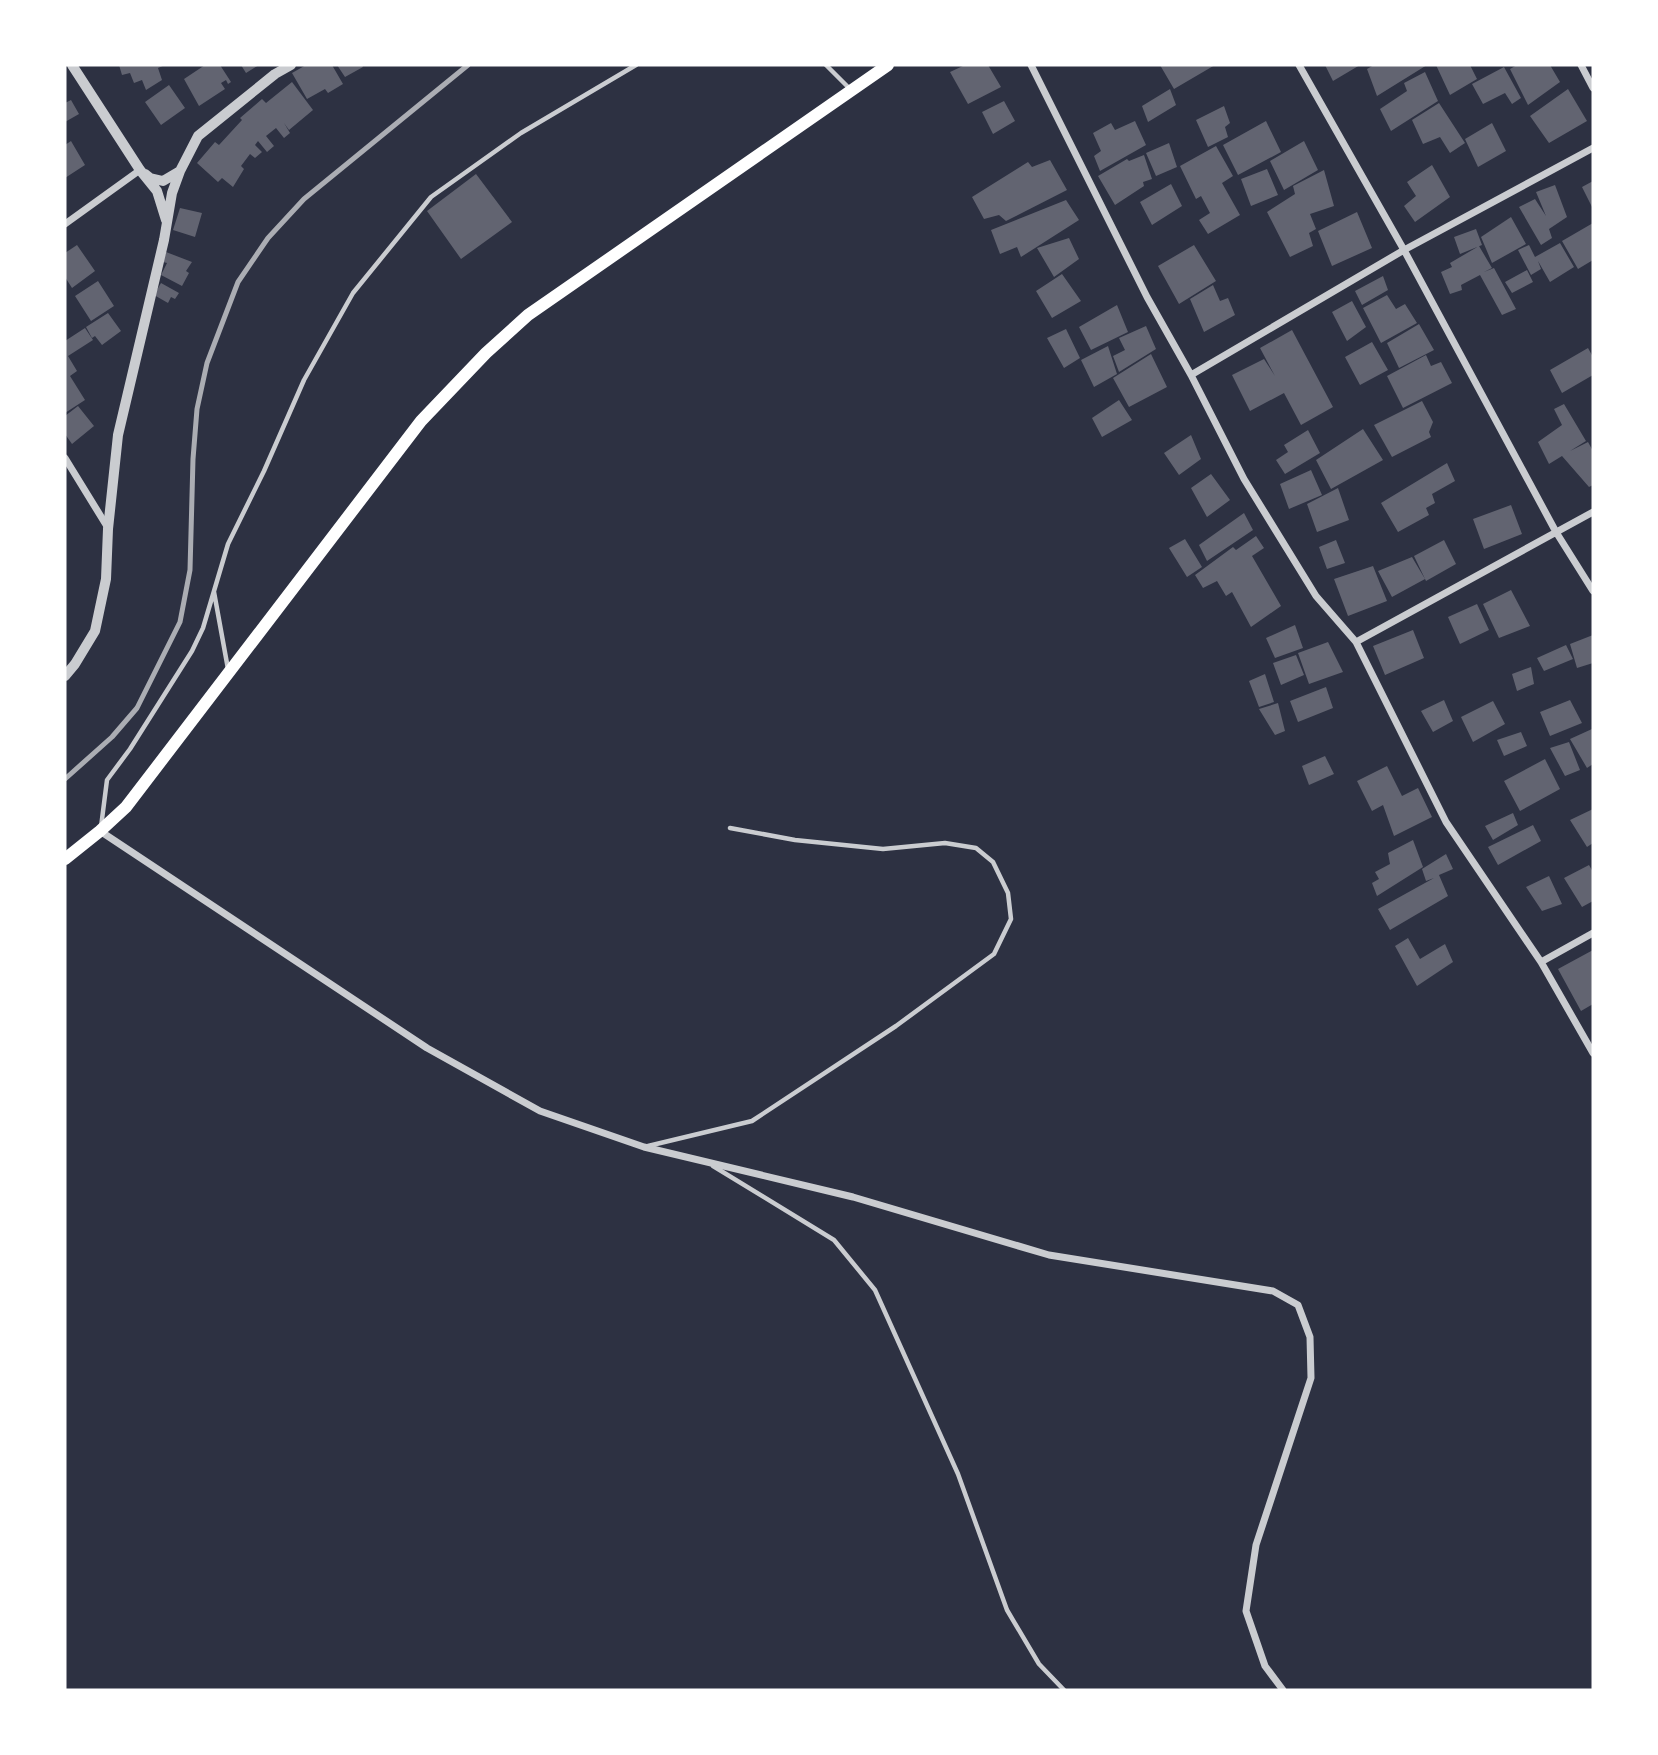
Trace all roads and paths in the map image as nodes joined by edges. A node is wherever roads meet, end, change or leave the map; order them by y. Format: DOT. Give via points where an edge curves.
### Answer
graph roads {
  1 [pos="72,65"];
  2 [pos="291,65"];
  3 [pos="636,65"];
  4 [pos="826,65"];
  5 [pos="888,65"];
  6 [pos="1031,65"];
  7 [pos="1299,65"];
  8 [pos="1581,65"];
  9 [pos="1593,88"];
  10 [pos="852,90"];
  11 [pos="1593,148"];
  12 [pos="140,170"];
  13 [pos="180,171"];
  14 [pos="65,224"];
  15 [pos="167,225"];
  16 [pos="1404,250"];
  17 [pos="1191,375"];
  18 [pos="65,458"];
  19 [pos="1593,512"];
  20 [pos="108,529"];
  21 [pos="1556,532"];
  22 [pos="213,588"];
  23 [pos="1593,591"];
  24 [pos="1356,642"];
  25 [pos="229,673"];
  26 [pos="65,676"];
  27 [pos="730,828"];
  28 [pos="100,831"];
  29 [pos="65,859"];
  30 [pos="1593,933"];
  31 [pos="1541,962"];
  32 [pos="1593,1054"];
  33 [pos="644,1147"];
  34 [pos="706,1162"];
  35 [pos="1064,1690"];
  36 [pos="1283,1690"];
  1 -- 12 [label="street"];
  2 -- 13 [label="street" via="198,136"];
  3 -- 22 [label="lane" via="522,133 431,197 353,293 304,380 228,544"];
  4 -- 10 [label="lane"];
  5 -- 10 [label="main road"];
  6 -- 17 [label="street"];
  7 -- 16 [label="street"];
  8 -- 9 [label="street"];
  10 -- 25 [label="main road" via="528,315 486,353 421,421"];
  11 -- 16 [label="street"];
  12 -- 13 [label="street" via="163,181"];
  12 -- 14 [label="street"];
  12 -- 15 [label="street" via="162,201"];
  13 -- 15 [label="street"];
  15 -- 20 [label="street" via="118,435"];
  16 -- 17 [label="street"];
  16 -- 21 [label="street"];
  17 -- 24 [label="street" via="1244,479 1316,596"];
  18 -- 20 [label="street"];
  19 -- 21 [label="street"];
  20 -- 26 [label="street" via="106,579 95,631"];
  21 -- 23 [label="street"];
  21 -- 24 [label="street"];
  22 -- 25 [label="lane"];
  22 -- 28 [label="lane" via="192,651 107,780"];
  24 -- 31 [label="street" via="1446,822"];
  25 -- 28 [label="main road" via="125,807"];
  27 -- 33 [label="lane" via="883,849 945,843 976,848 993,862 1008,893 1010,919 993,954 875,1041 752,1121"];
  28 -- 29 [label="main road"];
  28 -- 33 [label="street" via="427,1048 540,1111"];
  30 -- 31 [label="street"];
  31 -- 32 [label="street"];
  33 -- 34 [label="street"];
  34 -- 35 [label="lane" via="834,1240 875,1290 958,1474 1007,1610 1039,1664"];
  34 -- 36 [label="street" via="853,1197 1049,1255 1273,1291 1298,1305 1310,1337 1311,1378 1256,1545 1246,1611 1265,1666"];
}
